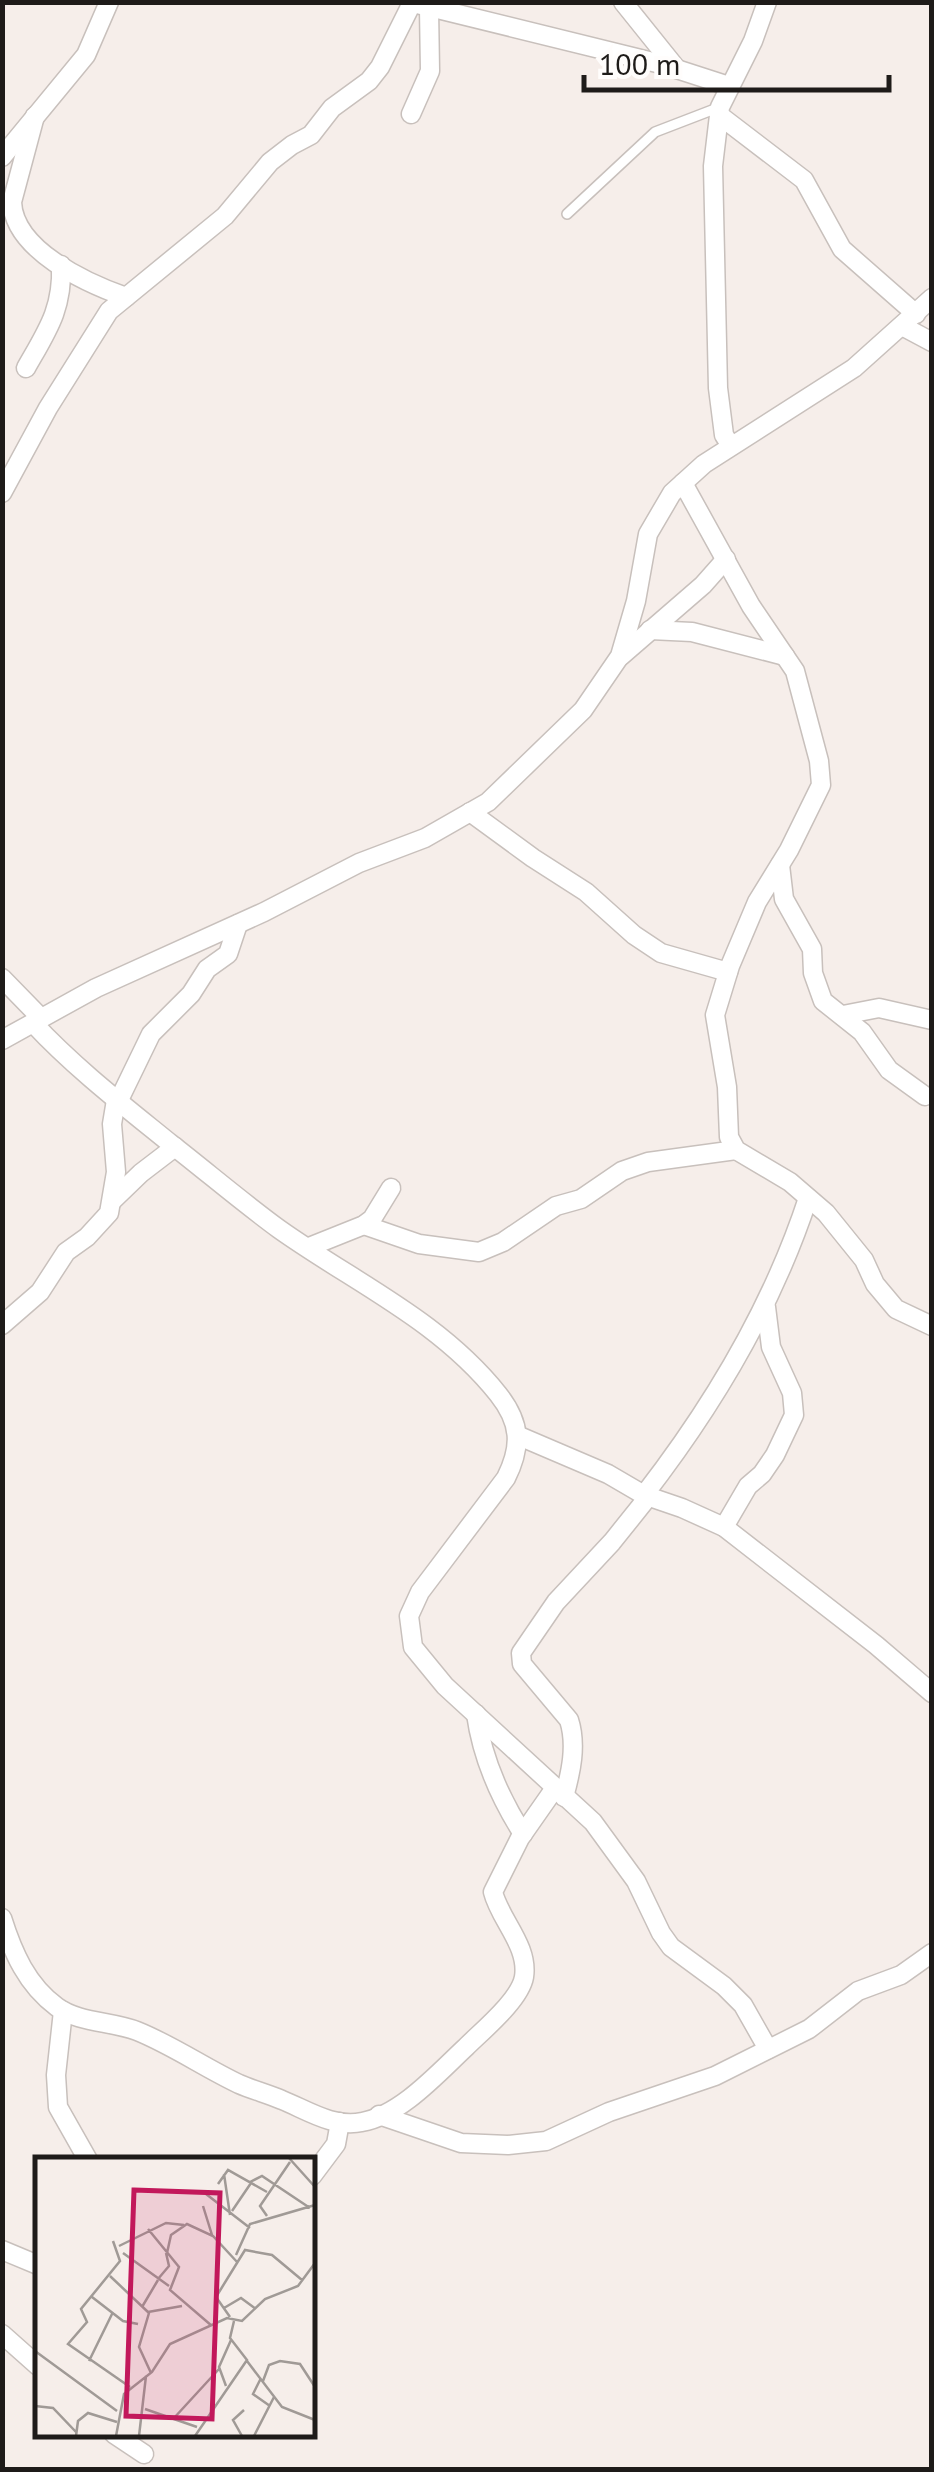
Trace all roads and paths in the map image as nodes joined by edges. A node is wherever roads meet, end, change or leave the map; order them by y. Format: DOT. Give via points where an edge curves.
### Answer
graph roads {
  1 [pos="110,2"];
  2 [pos="623,2"];
  3 [pos="767,2"];
  4 [pos="417,5"];
  5 [pos="676,69"];
  6 [pos="729,86"];
  7 [pos="720,111"];
  8 [pos="410,114"];
  9 [pos="35,116"];
  10 [pos="2,157"];
  11 [pos="567,214"];
  12 [pos="61,266"];
  13 [pos="126,297"];
  14 [pos="932,298"];
  15 [pos="909,320"];
  16 [pos="932,342"];
  17 [pos="26,368"];
  18 [pos="730,446"];
  19 [pos="683,483"];
  20 [pos="2,492"];
  21 [pos="726,559"];
  22 [pos="650,630"];
  23 [pos="620,656"];
  24 [pos="786,656"];
  25 [pos="470,812"];
  26 [pos="780,864"];
  27 [pos="238,924"];
  28 [pos="728,972"];
  29 [pos="2,978"];
  30 [pos="843,1016"];
  31 [pos="37,1020"];
  32 [pos="932,1020"];
  33 [pos="2,1040"];
  34 [pos="925,1096"];
  35 [pos="118,1101"];
  36 [pos="175,1147"];
  37 [pos="736,1150"];
  38 [pos="391,1188"];
  39 [pos="808,1198"];
  40 [pos="113,1200"];
  41 [pos="364,1225"];
  42 [pos="308,1247"];
  43 [pos="766,1306"];
  44 [pos="2,1325"];
  45 [pos="932,1326"];
  46 [pos="520,1436"];
  47 [pos="646,1496"];
  48 [pos="724,1528"];
  49 [pos="932,1693"];
  50 [pos="476,1714"];
  51 [pos="559,1793"];
  52 [pos="523,1834"];
  53 [pos="2,1918"];
  54 [pos="932,1953"];
  55 [pos="8,1958"];
  56 [pos="63,2011"];
  57 [pos="768,2049"];
  58 [pos="379,2115"];
  59 [pos="340,2122"];
  60 [pos="86,2157"];
  61 [pos="315,2172"];
  62 [pos="2,2250"];
  63 [pos="35,2264"];
  64 [pos="2,2334"];
  65 [pos="35,2363"];
  66 [pos="118,2437"];
  67 [pos="144,2454"];
  1 -- 9 [label="street" via="86,56"];
  2 -- 5 [label="street"];
  3 -- 6 [label="street"];
  4 -- 5 [label="street"];
  4 -- 8 [label="street" via="430,71"];
  4 -- 13 [label="street" via="369,81 332,108 311,135 270,162 225,216"];
  5 -- 6 [label="street"];
  6 -- 7 [label="street"];
  7 -- 11 [label="lane" via="655,132"];
  7 -- 15 [label="street" via="804,180 842,249"];
  7 -- 18 [label="street" via="713,166 718,388"];
  9 -- 10 [label="street"];
  9 -- 12 [label="street" via="13,215"];
  12 -- 13 [label="street"];
  12 -- 17 [label="street" via="58,310"];
  13 -- 20 [label="street" via="109,312"];
  14 -- 15 [label="street"];
  15 -- 16 [label="street"];
  15 -- 18 [label="street" via="854,368"];
  18 -- 19 [label="street"];
  19 -- 21 [label="street"];
  19 -- 23 [label="street" via="648,534"];
  21 -- 22 [label="street"];
  21 -- 24 [label="street"];
  22 -- 23 [label="street"];
  22 -- 24 [label="street" via="692,632"];
  23 -- 25 [label="street" via="583,710"];
  24 -- 26 [label="street" via="807,706 821,785"];
  25 -- 27 [label="street"];
  25 -- 28 [label="street" via="661,953"];
  26 -- 28 [label="street"];
  26 -- 30 [label="street" via="784,899 812,949 816,987"];
  27 -- 31 [label="street"];
  27 -- 35 [label="street" via="228,954 151,1034"];
  28 -- 37 [label="street" via="716,1015 729,1137"];
  29 -- 31 [label="street"];
  30 -- 32 [label="street" via="879,1008"];
  30 -- 34 [label="street" via="889,1070"];
  31 -- 33 [label="street"];
  31 -- 35 [label="street" via="64,1055"];
  35 -- 36 [label="street"];
  35 -- 40 [label="street"];
  36 -- 40 [label="street"];
  36 -- 42 [label="street"];
  37 -- 39 [label="street"];
  37 -- 41 [label="street" via="622,1171 479,1252 419,1244"];
  38 -- 41 [label="street"];
  39 -- 43 [label="street"];
  39 -- 45 [label="street" via="864,1260 886,1299"];
  40 -- 44 [label="street" via="105,1220 66,1252 40,1292"];
  41 -- 42 [label="street"];
  42 -- 46 [label="street" via="444,1337 500,1396"];
  43 -- 47 [label="street"];
  43 -- 48 [label="street" via="771,1348 792,1393 794,1415"];
  46 -- 47 [label="street"];
  46 -- 50 [label="street" via="506,1478 409,1616 413,1646"];
  47 -- 48 [label="street"];
  47 -- 51 [label="street" via="521,1653 522,1664 570,1720 573,1749"];
  48 -- 49 [label="street"];
  50 -- 51 [label="street"];
  50 -- 52 [label="street" via="480,1741"];
  51 -- 52 [label="street"];
  51 -- 57 [label="street" via="618,1853 671,1947 743,2005"];
  52 -- 58 [label="street" via="493,1892 522,1958 524,1977 516,1993 455,2057"];
  53 -- 55 [label="street"];
  54 -- 57 [label="street"];
  55 -- 56 [label="street"];
  56 -- 59 [label="street" via="136,2030 242,2086"];
  56 -- 60 [label="street" via="58,2107"];
  57 -- 58 [label="street" via="716,2076 546,2141 460,2143"];
  58 -- 59 [label="street"];
  59 -- 61 [label="street" via="336,2144"];
  62 -- 63 [label="street"];
  64 -- 65 [label="street"];
  66 -- 67 [label="street"];
}
